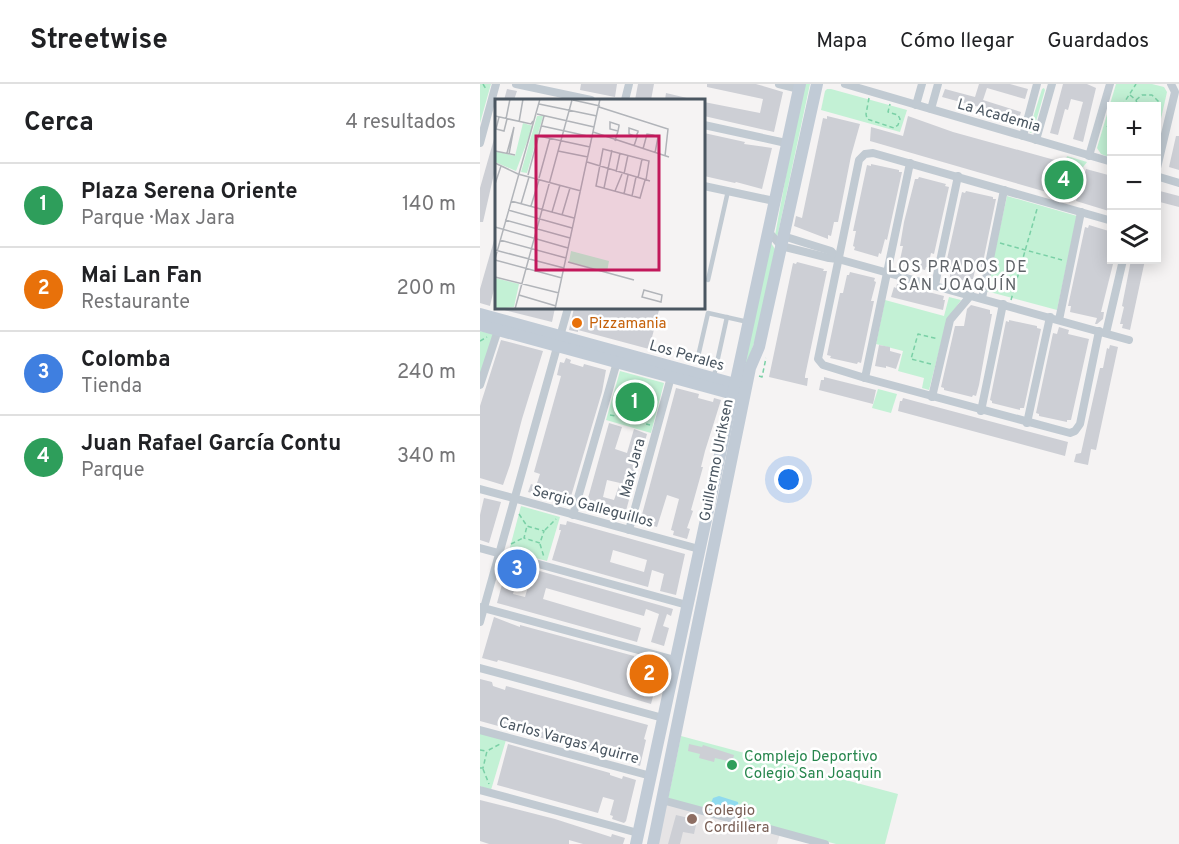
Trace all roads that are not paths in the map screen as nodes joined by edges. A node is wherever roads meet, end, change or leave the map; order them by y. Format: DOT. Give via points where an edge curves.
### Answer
graph roads {
  1 [pos="496,84"];
  2 [pos="516,84"];
  3 [pos="629,84"];
  4 [pos="779,84"];
  5 [pos="817,84"];
  6 [pos="845,84"];
  7 [pos="922,84"];
  8 [pos="938,84"];
  9 [pos="1037,84"];
  10 [pos="1051,84"];
  11 [pos="1110,84"];
  12 [pos="1172,84"];
  13 [pos="799,86"];
  14 [pos="556,97"];
  15 [pos="579,99"];
  16 [pos="625,99"];
  17 [pos="916,105"];
  18 [pos="931,109"];
  19 [pos="705,125"];
  20 [pos="1023,136"];
  21 [pos="1036,140"];
  22 [pos="480,143"];
  23 [pos="786,143"];
  24 [pos="1089,156"];
  25 [pos="1160,156"];
  26 [pos="1107,161"];
  27 [pos="910,164"];
  28 [pos="958,176"];
  29 [pos="1161,176"];
  30 [pos="1179,183"];
  31 [pos="705,186"];
  32 [pos="1004,190"];
  33 [pos="728,191"];
  34 [pos="774,201"];
  35 [pos="1081,212"];
  36 [pos="1107,220"];
  37 [pos="768,231"];
  38 [pos="782,241"];
  39 [pos="838,259"];
  40 [pos="1122,264"];
  41 [pos="888,272"];
  42 [pos="708,280"];
  43 [pos="935,285"];
  44 [pos="971,295"];
  45 [pos="982,298"];
  46 [pos="1006,305"];
  47 [pos="568,309"];
  48 [pos="480,314"];
  49 [pos="727,317"];
  50 [pos="498,318"];
  51 [pos="1054,318"];
  52 [pos="748,322"];
  53 [pos="480,325"];
  54 [pos="1103,332"];
  55 [pos="1129,340"];
  56 [pos="559,341"];
  57 [pos="616,362"];
  58 [pos="716,365"];
  59 [pos="671,377"];
  60 [pos="714,378"];
  61 [pos="865,378"];
  62 [pos="480,385"];
  63 [pos="739,391"];
  64 [pos="932,397"];
  65 [pos="981,411"];
  66 [pos="1027,423"];
  67 [pos="480,489"];
  68 [pos="513,502"];
  69 [pos="568,514"];
  70 [pos="629,530"];
  71 [pos="480,548"];
  72 [pos="699,549"];
  73 [pos="500,552"];
  74 [pos="687,605"];
  75 [pos="482,607"];
  76 [pos="480,622"];
  77 [pos="675,660"];
  78 [pos="480,668"];
  79 [pos="663,718"];
  80 [pos="480,729"];
  81 [pos="651,776"];
  82 [pos="480,790"];
  83 [pos="662,800"];
  84 [pos="637,838"];
  85 [pos="653,844"];
  86 [pos="825,844"];
  1 -- 22 [label="street"];
  2 -- 14 [label="street"];
  3 -- 16 [label="street"];
  4 -- 13 [label="street"];
  5 -- 38 [label="main road, Guillermo Ulriksen"];
  6 -- 17 [label="street, La Academia"];
  7 -- 17 [label="street"];
  8 -- 18 [label="street"];
  9 -- 20 [label="street"];
  10 -- 21 [label="street"];
  11 -- 24 [label="street"];
  12 -- 25 [label="street" via="1175,92"];
  13 -- 23 [label="main road, Guillermo Ulriksen"];
  14 -- 15 [label="street"];
  17 -- 18 [label="street, La Academia"];
  18 -- 20 [label="street, La Academia"];
  19 -- 23 [label="street"];
  20 -- 21 [label="street, La Academia"];
  21 -- 24 [label="street, La Academia"];
  23 -- 34 [label="main road, Guillermo Ulriksen"];
  24 -- 26 [label="street, La Academia"];
  27 -- 28 [label="street"];
  27 -- 39 [label="street" via="873,153 861,158"];
  27 -- 41 [label="street"];
  28 -- 32 [label="street"];
  28 -- 43 [label="street"];
  29 -- 30 [label="street"];
  31 -- 33 [label="street"];
  32 -- 35 [label="street"];
  32 -- 45 [label="street"];
  33 -- 34 [label="street"];
  33 -- 42 [label="lane"];
  34 -- 37 [label="main road, Guillermo Ulriksen"];
  35 -- 36 [label="street"];
  35 -- 51 [label="street"];
  37 -- 38 [label="street"];
  37 -- 52 [label="main road, Guillermo Ulriksen"];
  38 -- 39 [label="street"];
  38 -- 63 [label="main road, Guillermo Ulriksen" via="759,347"];
  39 -- 41 [label="street"];
  39 -- 61 [label="street" via="819,362"];
  40 -- 54 [label="street"];
  41 -- 43 [label="street"];
  41 -- 61 [label="street"];
  43 -- 44 [label="street"];
  44 -- 45 [label="street"];
  44 -- 64 [label="street" via="950,320"];
  45 -- 46 [label="street"];
  46 -- 51 [label="street"];
  46 -- 65 [label="street"];
  47 -- 56 [label="street"];
  48 -- 50 [label="main road, Los Perales"];
  49 -- 52 [label="lane"];
  49 -- 58 [label="lane"];
  49 -- 58 [label="lane" via="708,313 698,361"];
  50 -- 53 [label="main road, Los Perales"];
  50 -- 56 [label="main road, Los Perales"];
  50 -- 62 [label="street"];
  51 -- 54 [label="street"];
  51 -- 66 [label="street"];
  52 -- 63 [label="main road, Guillermo Ulriksen"];
  54 -- 55 [label="street"];
  54 -- 66 [label="street" via="1077,429 1067,434"];
  56 -- 57 [label="main road, Los Perales"];
  56 -- 60 [label="main road, Los Perales"];
  56 -- 68 [label="street"];
  57 -- 59 [label="main road, Los Perales"];
  57 -- 69 [label="street"];
  58 -- 60 [label="lane"];
  59 -- 63 [label="main road, Los Perales"];
  59 -- 70 [label="street, Max Jara"];
  60 -- 63 [label="main road, Los Perales"];
  61 -- 64 [label="street"];
  63 -- 72 [label="main road, Guillermo Ulriksen"];
  63 -- 83 [label="main road, Guillermo Ulriksen"];
  64 -- 65 [label="street"];
  65 -- 66 [label="street"];
  67 -- 68 [label="street, Sergio Galleguillos"];
  68 -- 69 [label="street, Sergio Galleguillos"];
  68 -- 73 [label="street"];
  69 -- 70 [label="street, Sergio Galleguillos"];
  70 -- 72 [label="street, Sergio Galleguillos"];
  71 -- 73 [label="street"];
  72 -- 74 [label="main road, Guillermo Ulriksen"];
  73 -- 74 [label="street"];
  73 -- 75 [label="street"];
  74 -- 77 [label="main road, Guillermo Ulriksen"];
  75 -- 76 [label="street"];
  75 -- 77 [label="street"];
  77 -- 79 [label="main road, Guillermo Ulriksen"];
  78 -- 79 [label="street"];
  79 -- 81 [label="main road, Guillermo Ulriksen"];
  80 -- 81 [label="street, Carlos Vargas Aguirre"];
  81 -- 84 [label="main road, Guillermo Ulriksen"];
  82 -- 84 [label="street"];
  83 -- 85 [label="main road, Guillermo Ulriksen"];
  83 -- 86 [label="street"];
}
